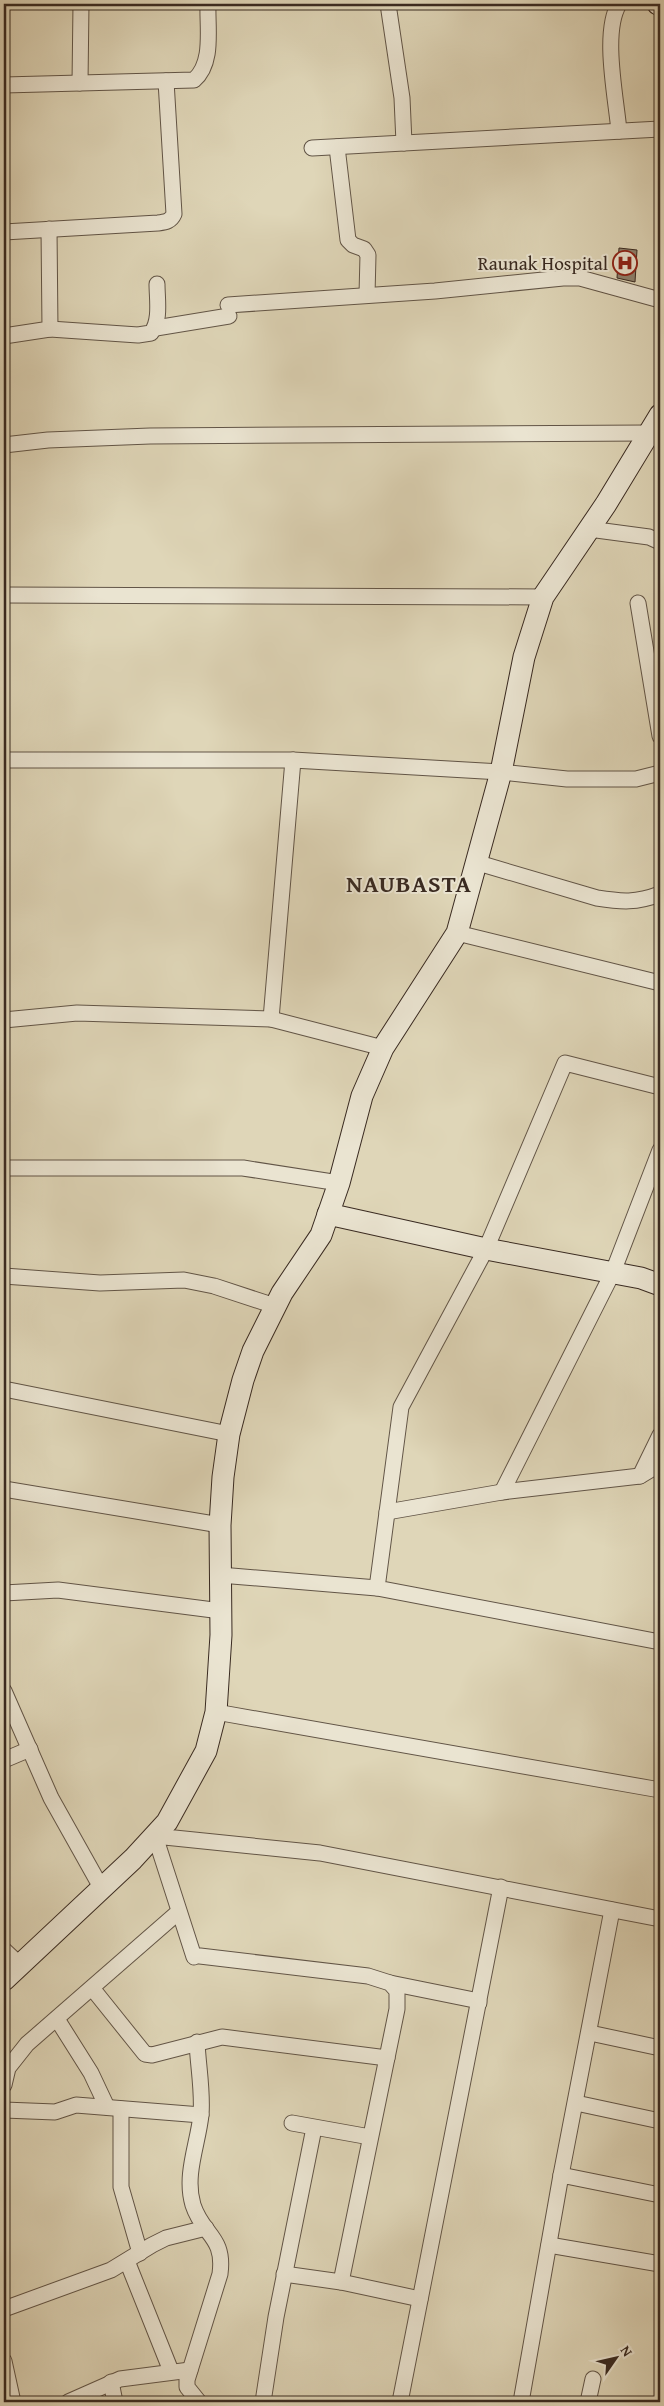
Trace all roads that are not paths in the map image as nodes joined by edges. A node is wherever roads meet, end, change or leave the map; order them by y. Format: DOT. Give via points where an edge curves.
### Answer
graph roads {
  1 [pos="81,4"];
  2 [pos="208,4"];
  3 [pos="388,4"];
  4 [pos="619,4"];
  5 [pos="166,81"];
  6 [pos="80,83"];
  7 [pos="4,86"];
  8 [pos="660,129"];
  9 [pos="619,131"];
  10 [pos="404,143"];
  11 [pos="337,146"];
  12 [pos="312,148"];
  13 [pos="49,229"];
  14 [pos="4,232"];
  15 [pos="157,284"];
  16 [pos="367,295"];
  17 [pos="660,300"];
  18 [pos="156,328"];
  19 [pos="50,329"];
  20 [pos="4,336"];
  21 [pos="660,415"];
  22 [pos="648,432"];
  23 [pos="4,445"];
  24 [pos="589,529"];
  25 [pos="660,542"];
  26 [pos="4,595"];
  27 [pos="543,597"];
  28 [pos="638,603"];
  29 [pos="660,649"];
  30 [pos="645,652"];
  31 [pos="660,736"];
  32 [pos="4,760"];
  33 [pos="293,760"];
  34 [pos="501,772"];
  35 [pos="660,773"];
  36 [pos="475,862"];
  37 [pos="660,894"];
  38 [pos="457,933"];
  39 [pos="660,983"];
  40 [pos="271,1019"];
  41 [pos="4,1020"];
  42 [pos="384,1048"];
  43 [pos="660,1087"];
  44 [pos="660,1150"];
  45 [pos="4,1168"];
  46 [pos="339,1184"];
  47 [pos="328,1214"];
  48 [pos="486,1249"];
  49 [pos="613,1272"];
  50 [pos="4,1276"];
  51 [pos="660,1285"];
  52 [pos="275,1306"];
  53 [pos="4,1390"];
  54 [pos="229,1434"];
  55 [pos="660,1435"];
  56 [pos="660,1464"];
  57 [pos="640,1476"];
  58 [pos="4,1489"];
  59 [pos="502,1492"];
  60 [pos="387,1512"];
  61 [pos="220,1525"];
  62 [pos="220,1575"];
  63 [pos="377,1588"];
  64 [pos="4,1593"];
  65 [pos="221,1611"];
  66 [pos="660,1642"];
  67 [pos="4,1691"];
  68 [pos="216,1712"];
  69 [pos="30,1749"];
  70 [pos="4,1760"];
  71 [pos="660,1790"];
  72 [pos="155,1836"];
  73 [pos="501,1887"];
  74 [pos="102,1889"];
  75 [pos="612,1910"];
  76 [pos="175,1915"];
  77 [pos="660,1920"];
  78 [pos="4,1950"];
  79 [pos="20,1965"];
  80 [pos="4,1980"];
  81 [pos="390,1983"];
  82 [pos="92,1988"];
  83 [pos="479,2002"];
  84 [pos="57,2019"];
  85 [pos="590,2033"];
  86 [pos="197,2042"];
  87 [pos="660,2048"];
  88 [pos="387,2058"];
  89 [pos="4,2085"];
  90 [pos="576,2103"];
  91 [pos="114,2108"];
  92 [pos="4,2110"];
  93 [pos="201,2115"];
  94 [pos="660,2121"];
  95 [pos="292,2123"];
  96 [pos="314,2128"];
  97 [pos="370,2137"];
  98 [pos="561,2175"];
  99 [pos="660,2195"];
  100 [pos="206,2228"];
  101 [pos="549,2245"];
  102 [pos="140,2253"];
  103 [pos="127,2261"];
  104 [pos="660,2264"];
  105 [pos="284,2274"];
  106 [pos="341,2282"];
  107 [pos="420,2299"];
  108 [pos="4,2309"];
  109 [pos="4,2361"];
  110 [pos="190,2370"];
  111 [pos="171,2372"];
  112 [pos="593,2379"];
  113 [pos="111,2382"];
  114 [pos="186,2395"];
  115 [pos="13,2402"];
  116 [pos="68,2402"];
  117 [pos="115,2402"];
  118 [pos="199,2402"];
  119 [pos="263,2402"];
  120 [pos="400,2402"];
  121 [pos="521,2402"];
  122 [pos="588,2402"];
  1 -- 6 [label="street"];
  2 -- 5 [label="street" via="204,68 194,80"];
  3 -- 10 [label="street" via="402,98"];
  4 -- 9 [label="street" via="610,32"];
  5 -- 6 [label="street"];
  5 -- 13 [label="street" via="172,218 158,223"];
  6 -- 7 [label="street"];
  8 -- 9 [label="street"];
  9 -- 10 [label="street"];
  10 -- 11 [label="street"];
  11 -- 12 [label="street"];
  11 -- 16 [label="street" via="348,240 368,255"];
  13 -- 14 [label="street"];
  13 -- 19 [label="street"];
  15 -- 18 [label="street"];
  16 -- 17 [label="street" via="580,278"];
  16 -- 18 [label="street" via="228,311"];
  18 -- 19 [label="street" via="151,333 138,335"];
  19 -- 20 [label="street"];
  21 -- 22 [label="street"];
  22 -- 23 [label="street" via="150,436"];
  22 -- 24 [label="street"];
  24 -- 25 [label="street" via="640,535"];
  24 -- 27 [label="street"];
  26 -- 27 [label="street"];
  27 -- 34 [label="street" via="524,657"];
  28 -- 30 [label="street"];
  29 -- 30 [label="street"];
  30 -- 31 [label="street"];
  32 -- 33 [label="street"];
  33 -- 34 [label="street"];
  33 -- 40 [label="street"];
  34 -- 35 [label="street" via="577,779 636,779"];
  34 -- 36 [label="street"];
  36 -- 37 [label="street" via="606,900 639,902"];
  36 -- 38 [label="street"];
  38 -- 39 [label="street"];
  38 -- 42 [label="street"];
  40 -- 41 [label="street" via="77,1013"];
  40 -- 42 [label="street"];
  42 -- 46 [label="street" via="362,1096"];
  43 -- 48 [label="street" via="565,1063"];
  44 -- 49 [label="street"];
  45 -- 46 [label="street" via="244,1168"];
  46 -- 47 [label="street"];
  47 -- 48 [label="street"];
  47 -- 52 [label="street" via="321,1235"];
  48 -- 49 [label="street"];
  48 -- 60 [label="street" via="401,1407"];
  49 -- 51 [label="street"];
  49 -- 59 [label="street"];
  50 -- 52 [label="street" via="100,1283 184,1280"];
  52 -- 54 [label="street" via="253,1351"];
  53 -- 54 [label="street"];
  54 -- 61 [label="street"];
  55 -- 57 [label="street"];
  56 -- 57 [label="street"];
  57 -- 59 [label="street"];
  58 -- 61 [label="street"];
  59 -- 60 [label="street"];
  60 -- 63 [label="street"];
  61 -- 62 [label="street"];
  62 -- 63 [label="street"];
  62 -- 65 [label="street"];
  63 -- 66 [label="street"];
  64 -- 65 [label="street" via="58,1590"];
  65 -- 68 [label="street"];
  67 -- 69 [label="street"];
  68 -- 71 [label="street"];
  68 -- 72 [label="street" via="206,1751 184,1794"];
  69 -- 70 [label="street"];
  69 -- 74 [label="street" via="51,1798"];
  72 -- 73 [label="street" via="320,1853"];
  72 -- 74 [label="street"];
  72 -- 81 [label="street" via="197,1956 368,1976"];
  73 -- 75 [label="street"];
  73 -- 83 [label="street"];
  74 -- 79 [label="street"];
  75 -- 77 [label="street"];
  75 -- 85 [label="street"];
  76 -- 82 [label="street"];
  78 -- 79 [label="street"];
  79 -- 80 [label="street"];
  81 -- 83 [label="street"];
  81 -- 88 [label="street" via="397,1991 397,2009"];
  82 -- 84 [label="street"];
  82 -- 86 [label="street" via="145,2054 152,2055"];
  83 -- 107 [label="street"];
  84 -- 89 [label="street" via="11,2062"];
  84 -- 91 [label="street"];
  85 -- 87 [label="street"];
  85 -- 90 [label="street"];
  86 -- 88 [label="street" via="235,2037"];
  86 -- 93 [label="street"];
  88 -- 97 [label="street"];
  90 -- 94 [label="street"];
  90 -- 98 [label="street"];
  91 -- 92 [label="street" via="76,2105 46,2113"];
  91 -- 93 [label="street"];
  91 -- 102 [label="street" via="122,2187"];
  93 -- 100 [label="street" via="190,2181 193,2204"];
  95 -- 96 [label="street"];
  96 -- 97 [label="street"];
  96 -- 105 [label="street"];
  97 -- 106 [label="street"];
  98 -- 99 [label="street"];
  98 -- 101 [label="street"];
  100 -- 102 [label="street" via="166,2238"];
  100 -- 110 [label="street" via="222,2258"];
  101 -- 104 [label="street"];
  101 -- 121 [label="street"];
  102 -- 103 [label="street"];
  103 -- 108 [label="street" via="77,2284"];
  103 -- 111 [label="street"];
  105 -- 106 [label="street"];
  105 -- 119 [label="street"];
  106 -- 107 [label="street"];
  107 -- 120 [label="street"];
  109 -- 115 [label="street"];
  110 -- 111 [label="street"];
  110 -- 114 [label="street"];
  111 -- 113 [label="street"];
  112 -- 122 [label="street"];
  113 -- 116 [label="street"];
  113 -- 117 [label="street"];
  114 -- 118 [label="street"];
}
